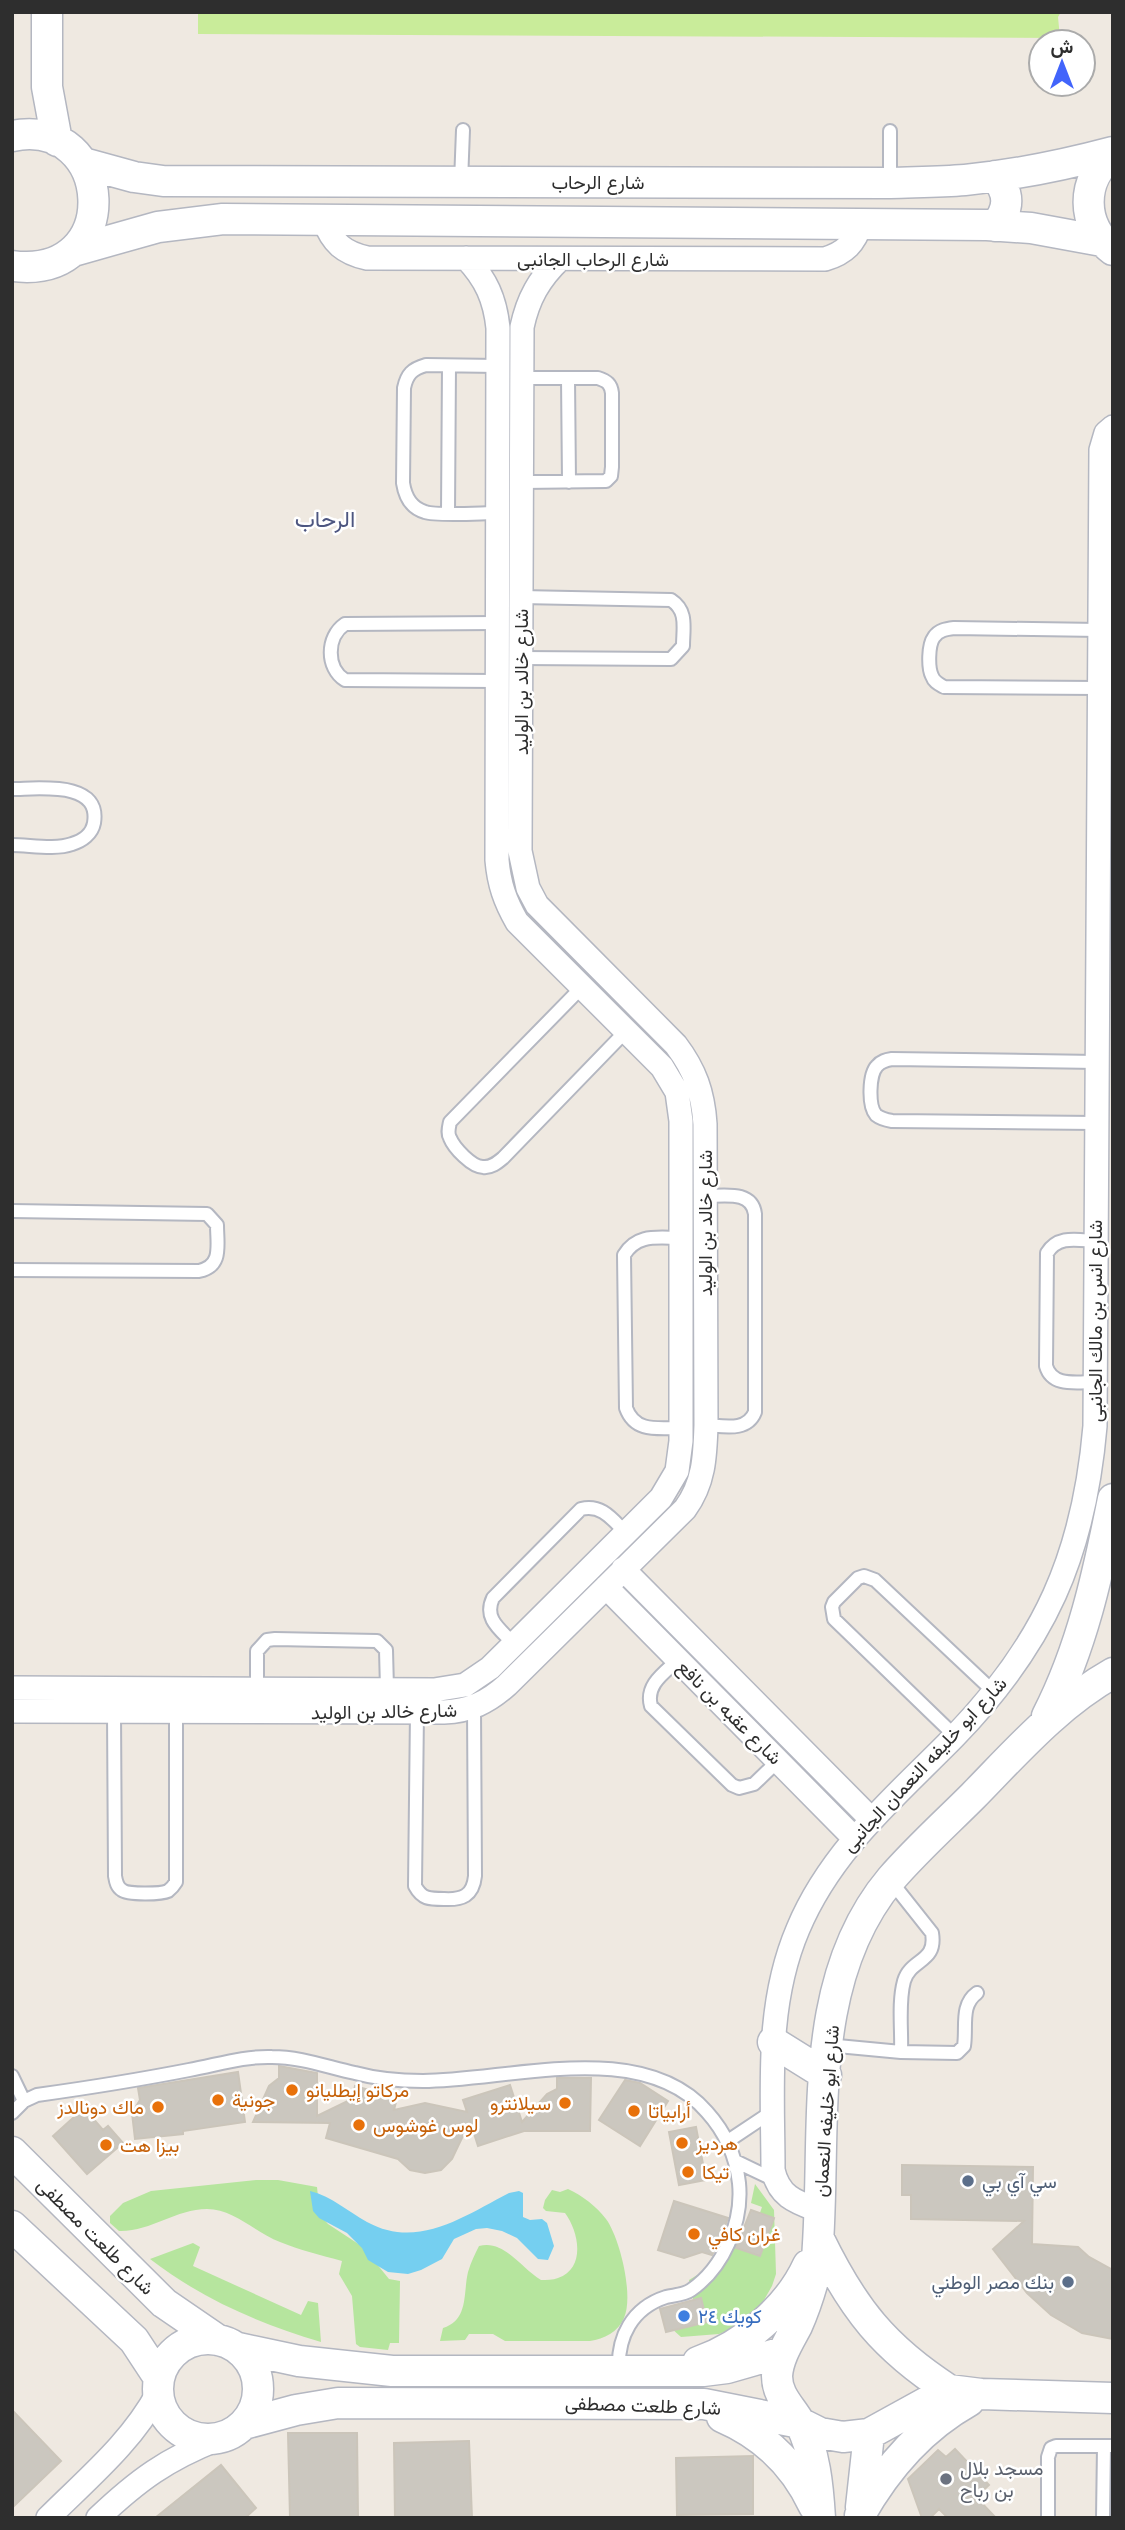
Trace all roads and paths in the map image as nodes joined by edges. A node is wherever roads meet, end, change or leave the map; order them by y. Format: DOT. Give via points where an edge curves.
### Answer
graph roads {
  1 [pos="47,12"];
  2 [pos="463,130"];
  3 [pos="890,131"];
  4 [pos="12,136"];
  5 [pos="57,141"];
  6 [pos="1113,154"];
  7 [pos="83,163"];
  8 [pos="995,176"];
  9 [pos="461,182"];
  10 [pos="890,183"];
  11 [pos="324,220"];
  12 [pos="861,223"];
  13 [pos="995,226"];
  14 [pos="73,251"];
  15 [pos="1109,252"];
  16 [pos="466,258"];
  17 [pos="560,259"];
  18 [pos="26,267"];
  19 [pos="12,279"];
  20 [pos="449,366"];
  21 [pos="498,366"];
  22 [pos="522,378"];
  23 [pos="568,378"];
  24 [pos="1113,427"];
  25 [pos="522,482"];
  26 [pos="569,482"];
  27 [pos="448,513"];
  28 [pos="497,513"];
  29 [pos="497,558"];
  30 [pos="521,559"];
  31 [pos="521,597"];
  32 [pos="497,623"];
  33 [pos="1100,630"];
  34 [pos="521,658"];
  35 [pos="497,681"];
  36 [pos="1099,688"];
  37 [pos="12,789"];
  38 [pos="12,845"];
  39 [pos="582,987"];
  40 [pos="644,1014"];
  41 [pos="626,1031"];
  42 [pos="1097,1062"];
  43 [pos="1096,1123"];
  44 [pos="705,1196"];
  45 [pos="12,1211"];
  46 [pos="681,1238"];
  47 [pos="1096,1241"];
  48 [pos="12,1270"];
  49 [pos="681,1303"];
  50 [pos="706,1304"];
  51 [pos="1094,1382"];
  52 [pos="706,1426"];
  53 [pos="681,1428"];
  54 [pos="1113,1499"];
  55 [pos="626,1533"];
  56 [pos="1109,1539"];
  57 [pos="623,1569"];
  58 [pos="1060,1584"];
  59 [pos="606,1587"];
  60 [pos="514,1644"];
  61 [pos="678,1660"];
  62 [pos="1113,1673"];
  63 [pos="12,1688"];
  64 [pos="257,1689"];
  65 [pos="387,1689"];
  66 [pos="994,1692"];
  67 [pos="474,1708"];
  68 [pos="12,1711"];
  69 [pos="114,1712"];
  70 [pos="176,1712"];
  71 [pos="416,1712"];
  72 [pos="1043,1725"];
  73 [pos="955,1736"];
  74 [pos="778,1760"];
  75 [pos="871,1819"];
  76 [pos="854,1838"];
  77 [pos="890,1880"];
  78 [pos="977,1993"];
  79 [pos="773,2042"];
  80 [pos="827,2045"];
  81 [pos="901,2052"];
  82 [pos="826,2075"];
  83 [pos="12,2076"];
  84 [pos="24,2101"];
  85 [pos="773,2110"];
  86 [pos="12,2113"];
  87 [pos="728,2141"];
  88 [pos="12,2152"];
  89 [pos="735,2161"];
  90 [pos="775,2180"];
  91 [pos="820,2225"];
  92 [pos="12,2226"];
  93 [pos="228,2344"];
  94 [pos="783,2351"];
  95 [pos="619,2371"];
  96 [pos="675,2371"];
  97 [pos="159,2386"];
  98 [pos="949,2390"];
  99 [pos="981,2394"];
  100 [pos="1110,2401"];
  101 [pos="678,2404"];
  102 [pos="800,2423"];
  103 [pos="244,2424"];
  104 [pos="869,2434"];
  105 [pos="218,2439"];
  106 [pos="1108,2446"];
  107 [pos="860,2517"];
  108 [pos="48,2518"];
  109 [pos="99,2518"];
  110 [pos="820,2518"];
  111 [pos="1048,2518"];
  112 [pos="1103,2518"];
  1 -- 5 [label="street" via="47,87"];
  2 -- 9 [label="lane"];
  3 -- 10 [label="lane"];
  4 -- 5 [label="street" via="40,135"];
  5 -- 7 [label="street"];
  6 -- 8 [label="street, شارع الرحاب"];
  6 -- 15 [label="street" via="1098,169 1088,198 1094,228"];
  7 -- 9 [label="street, شارع الرحاب" via="163,181"];
  7 -- 14 [label="street" via="92,180 93,218"];
  8 -- 10 [label="street, شارع الرحاب"];
  8 -- 13 [label="street" via="1003,184 1007,206"];
  9 -- 10 [label="street, شارع الرحاب"];
  11 -- 12 [label="street, شارع الرحاب"];
  11 -- 14 [label="street, شارع الرحاب" via="192,222 132,233"];
  11 -- 16 [label="street, شارع الرحاب الجانبى" via="338,246 352,254"];
  12 -- 13 [label="street, شارع الرحاب"];
  12 -- 17 [label="street, شارع الرحاب الجانبى" via="849,247 825,259"];
  13 -- 15 [label="street, شارع الرحاب" via="1040,229"];
  14 -- 18 [label="street, شارع الرحاب" via="57,261"];
  16 -- 17 [label="street, شارع الرحاب الجانبى"];
  16 -- 21 [label="street, شارع خالد بن الوليد" via="485,281 496,308"];
  17 -- 22 [label="street, شارع خالد بن الوليد" via="546,272 527,307 522,327"];
  18 -- 19 [label="street, شارع الرحاب"];
  20 -- 21 [label="lane"];
  20 -- 27 [label="lane"];
  20 -- 27 [label="lane" via="414,368 406,377 403,483 405,496 413,505 425,513"];
  21 -- 28 [label="street, شارع خالد بن الوليد"];
  22 -- 23 [label="lane"];
  22 -- 25 [label="street, شارع خالد بن الوليد"];
  23 -- 26 [label="lane"];
  23 -- 26 [label="lane" via="606,380 612,393 611,476 606,481"];
  24 -- 33 [label="street, شارع انس بن مالك الجانبى" via="1101,450"];
  25 -- 26 [label="lane"];
  25 -- 30 [label="street, شارع خالد بن الوليد"];
  27 -- 28 [label="lane"];
  28 -- 29 [label="street, شارع خالد بن الوليد"];
  29 -- 30 [label="street"];
  29 -- 32 [label="street, شارع خالد بن الوليد"];
  30 -- 31 [label="street, شارع خالد بن الوليد"];
  31 -- 34 [label="street, شارع خالد بن الوليد"];
  31 -- 34 [label="lane" via="671,600 683,612 683,646 671,659"];
  32 -- 35 [label="street, شارع خالد بن الوليد"];
  32 -- 35 [label="lane" via="345,624 332,638 332,667 345,680"];
  33 -- 36 [label="street, شارع انس بن مالك الجانبى"];
  33 -- 36 [label="lane" via="954,628 944,629 930,644 930,674 944,687"];
  34 -- 40 [label="street, شارع خالد بن الوليد" via="520,851 528,888 537,905"];
  35 -- 39 [label="street, شارع خالد بن الوليد" via="499,882 517,922"];
  36 -- 42 [label="street, شارع انس بن مالك الجانبى"];
  37 -- 38 [label="lane" via="67,789 83,794 93,807 94,824 85,839 70,845"];
  39 -- 41 [label="street, شارع خالد بن الوليد"];
  39 -- 41 [label="lane" via="450,1122 450,1140 474,1165 495,1165 503,1158"];
  40 -- 41 [label="street"];
  40 -- 44 [label="street, شارع خالد بن الوليد" via="676,1045 698,1082 704,1103"];
  41 -- 46 [label="street, شارع خالد بن الوليد" via="662,1067 681,1106"];
  42 -- 43 [label="street, شارع انس بن مالك الجانبى"];
  42 -- 43 [label="lane" via="892,1059 876,1066 872,1074 872,1108 876,1115 892,1121"];
  43 -- 47 [label="street, شارع انس بن مالك الجانبى"];
  44 -- 50 [label="street, شارع خالد بن الوليد"];
  44 -- 52 [label="lane" via="741,1196 754,1205 755,1214 755,1412 740,1427"];
  45 -- 48 [label="lane" via="207,1214 217,1225 218,1257 199,1271"];
  46 -- 49 [label="street, شارع خالد بن الوليد"];
  46 -- 53 [label="lane" via="646,1237 624,1255 629,1418 637,1426"];
  47 -- 51 [label="street, شارع انس بن مالك الجانبى"];
  47 -- 51 [label="lane" via="1064,1240 1047,1253 1048,1373 1062,1381"];
  49 -- 50 [label="street"];
  49 -- 53 [label="street, شارع خالد بن الوليد"];
  50 -- 52 [label="street, شارع خالد بن الوليد"];
  51 -- 58 [label="street, شارع انس بن مالك الجانبى" via="1090,1474"];
  52 -- 57 [label="street, شارع خالد بن الوليد" via="706,1459 694,1497"];
  53 -- 55 [label="street, شارع خالد بن الوليد" via="680,1457 670,1485"];
  54 -- 56 [label="street"];
  55 -- 60 [label="street, شارع خالد بن الوليد"];
  55 -- 60 [label="lane" via="604,1511 581,1509 493,1598 490,1615"];
  56 -- 72 [label="street" via="1075,1651"];
  57 -- 59 [label="street, شارع خالد بن الوليد"];
  57 -- 75 [label="street, شارع عقبه بن نافع"];
  58 -- 66 [label="street, شارع ابو خليفه النعمان الجانبى" via="1019,1659"];
  59 -- 61 [label="street, شارع عقبه بن نافع"];
  59 -- 67 [label="street, شارع خالد بن الوليد" via="496,1696"];
  60 -- 65 [label="street, شارع خالد بن الوليد" via="464,1685"];
  61 -- 74 [label="street, شارع عقبه بن نافع"];
  61 -- 74 [label="lane" via="649,1691 651,1706 739,1788 754,1784"];
  62 -- 72 [label="street, شارع ابو خليفه النعمان"];
  63 -- 64 [label="street, شارع خالد بن الوليد"];
  64 -- 65 [label="street, شارع خالد بن الوليد"];
  64 -- 65 [label="lane" via="261,1644 288,1639 377,1641 386,1650"];
  66 -- 73 [label="street, شارع ابو خليفه النعمان الجانبى"];
  66 -- 73 [label="lane" via="870,1577 858,1578 834,1602 834,1619"];
  67 -- 71 [label="street, شارع خالد بن الوليد"];
  67 -- 71 [label="lane" via="475,1876 469,1895 460,1900 427,1899 415,1886"];
  68 -- 69 [label="street, شارع خالد بن الوليد"];
  69 -- 70 [label="street, شارع خالد بن الوليد"];
  69 -- 70 [label="lane" via="115,1875 120,1890 127,1893 164,1893 176,1882"];
  70 -- 71 [label="street, شارع خالد بن الوليد"];
  72 -- 77 [label="street, شارع ابو خليفه النعمان"];
  73 -- 75 [label="street, شارع ابو خليفه النعمان الجانبى"];
  74 -- 76 [label="street, شارع عقبه بن نافع"];
  75 -- 76 [label="street, شارع ابو خليفه النعمان الجانبى"];
  76 -- 79 [label="street, شارع ابو خليفه النعمان الجانبى" via="821,1882 797,1931 775,2007"];
  77 -- 80 [label="street, شارع ابو خليفه النعمان" via="865,1918 847,1958"];
  77 -- 81 [label="lane" via="932,1933 934,1943 905,1980"];
  78 -- 81 [label="lane" via="967,2004 961,2050 951,2054"];
  79 -- 82 [label="street"];
  79 -- 85 [label="street, شارع ابو خليفه النعمان الجانبى"];
  80 -- 81 [label="lane"];
  80 -- 82 [label="street, شارع ابو خليفه النعمان"];
  82 -- 91 [label="street, شارع ابو خليفه النعمان"];
  83 -- 84 [label="lane"];
  84 -- 86 [label="lane"];
  84 -- 87 [label="lane" via="245,2058 300,2059 409,2081 582,2069 640,2073 662,2080 701,2104"];
  85 -- 87 [label="lane"];
  85 -- 90 [label="street, شارع ابو خليفه النعمان الجانبى"];
  87 -- 89 [label="lane"];
  88 -- 93 [label="street, شارع طلعت مصطفى" via="164,2303"];
  89 -- 90 [label="lane"];
  89 -- 95 [label="lane" via="738,2210 722,2256 689,2292 663,2298 636,2315 620,2341"];
  90 -- 91 [label="street"];
  91 -- 94 [label="street, شارع ابو خليفه النعمان" via="808,2298"];
  91 -- 96 [label="street" via="806,2270 764,2322 737,2343"];
  91 -- 98 [label="street" via="851,2299 871,2326 903,2358"];
  92 -- 97 [label="street" via="134,2340"];
  93 -- 95 [label="street, شارع طلعت مصطفى" via="299,2361 392,2371"];
  93 -- 97 [label="street" via="202,2339 187,2344 165,2364"];
  93 -- 103 [label="street" via="248,2358 259,2385 253,2413"];
  94 -- 96 [label="street, شارع طلعت مصطفى" via="727,2368"];
  94 -- 102 [label="street, شارع ابو خليفه النعمان" via="777,2375 780,2392"];
  95 -- 96 [label="street, شارع طلعت مصطفى"];
  97 -- 105 [label="street" via="162,2410 171,2424 185,2434"];
  97 -- 108 [label="street" via="141,2421 119,2448"];
  98 -- 99 [label="street"];
  98 -- 104 [label="street, شارع طلعت مصطفى"];
  99 -- 100 [label="street"];
  99 -- 107 [label="street" via="910,2445 891,2466"];
  101 -- 102 [label="street, شارع طلعت مصطفى" via="730,2407"];
  101 -- 103 [label="street, شارع طلعت مصطفى" via="338,2403"];
  101 -- 110 [label="street" via="709,2411 764,2441 788,2463"];
  102 -- 104 [label="street, شارع طلعت مصطفى" via="844,2437"];
  102 -- 110 [label="street, شارع ابو خليفه النعمان" via="816,2474"];
  103 -- 105 [label="street"];
  104 -- 107 [label="street"];
  105 -- 109 [label="street" via="145,2476"];
  106 -- 111 [label="lane" via="1051,2448"];
  106 -- 112 [label="lane"];
}
